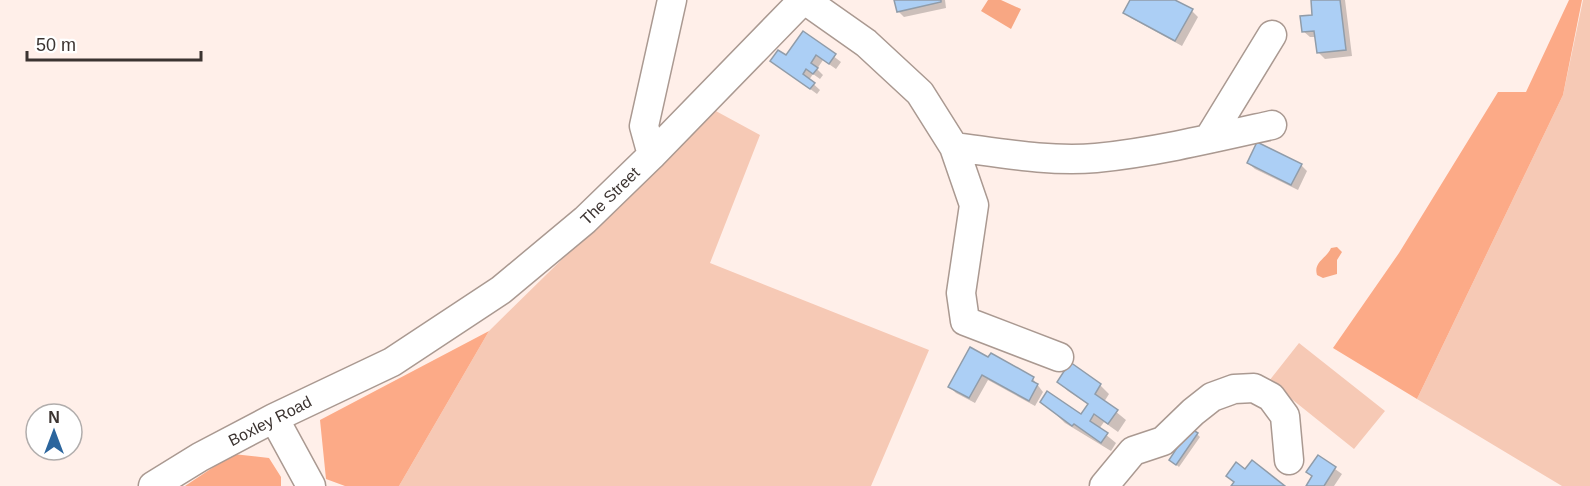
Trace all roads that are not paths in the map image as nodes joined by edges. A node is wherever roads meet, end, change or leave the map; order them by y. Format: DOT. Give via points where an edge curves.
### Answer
graph roads {
  1 [pos="672,0"];
  2 [pos="804,0"];
  3 [pos="1272,35"];
  4 [pos="1272,125"];
  5 [pos="1209,138"];
  6 [pos="954,147"];
  7 [pos="652,156"];
  8 [pos="1059,357"];
  9 [pos="392,362"];
  10 [pos="274,418"];
  11 [pos="1289,460"];
  12 [pos="153,486"];
  13 [pos="311,486"];
  14 [pos="1104,486"];
  1 -- 7 [label="street" via="644,126"];
  2 -- 6 [label="street" via="866,43 920,93"];
  2 -- 7 [label="street, The Street"];
  3 -- 5 [label="street"];
  4 -- 5 [label="street"];
  5 -- 6 [label="street" via="1094,158 1026,157"];
  6 -- 8 [label="street" via="974,205 962,293 965,321"];
  7 -- 9 [label="street, The Street" via="577,227 501,290"];
  9 -- 10 [label="street, Boxley Road"];
  10 -- 12 [label="street, Boxley Road"];
  10 -- 13 [label="street"];
  11 -- 14 [label="street" via="1285,416 1270,397 1254,388 1234,388 1212,397 1163,441 1133,451"];
}
